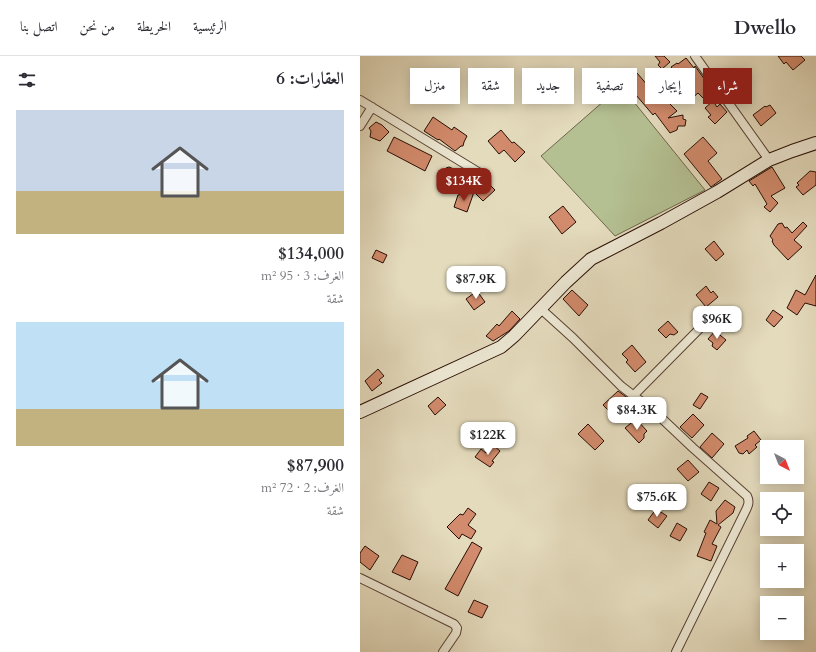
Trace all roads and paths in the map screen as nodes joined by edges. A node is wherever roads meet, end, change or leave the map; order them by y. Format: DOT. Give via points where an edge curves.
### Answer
graph roads {
  1 [pos="695,56"];
  2 [pos="360,100"];
  3 [pos="372,107"];
  4 [pos="360,126"];
  5 [pos="816,143"];
  6 [pos="769,160"];
  7 [pos="483,175"];
  8 [pos="541,309"];
  9 [pos="716,312"];
  10 [pos="634,395"];
  11 [pos="360,412"];
  12 [pos="360,578"];
  13 [pos="443,652"];
  14 [pos="676,652"];
  1 -- 6 [label="street"];
  2 -- 3 [label="street"];
  3 -- 4 [label="street"];
  3 -- 7 [label="street"];
  5 -- 6 [label="main road"];
  6 -- 8 [label="main road" via="717,192 591,259"];
  8 -- 10 [label="street" via="621,386"];
  8 -- 11 [label="main road" via="501,347"];
  9 -- 10 [label="street"];
  10 -- 14 [label="street" via="749,499"];
  12 -- 13 [label="street" via="454,624 457,628 456,633"];
}
